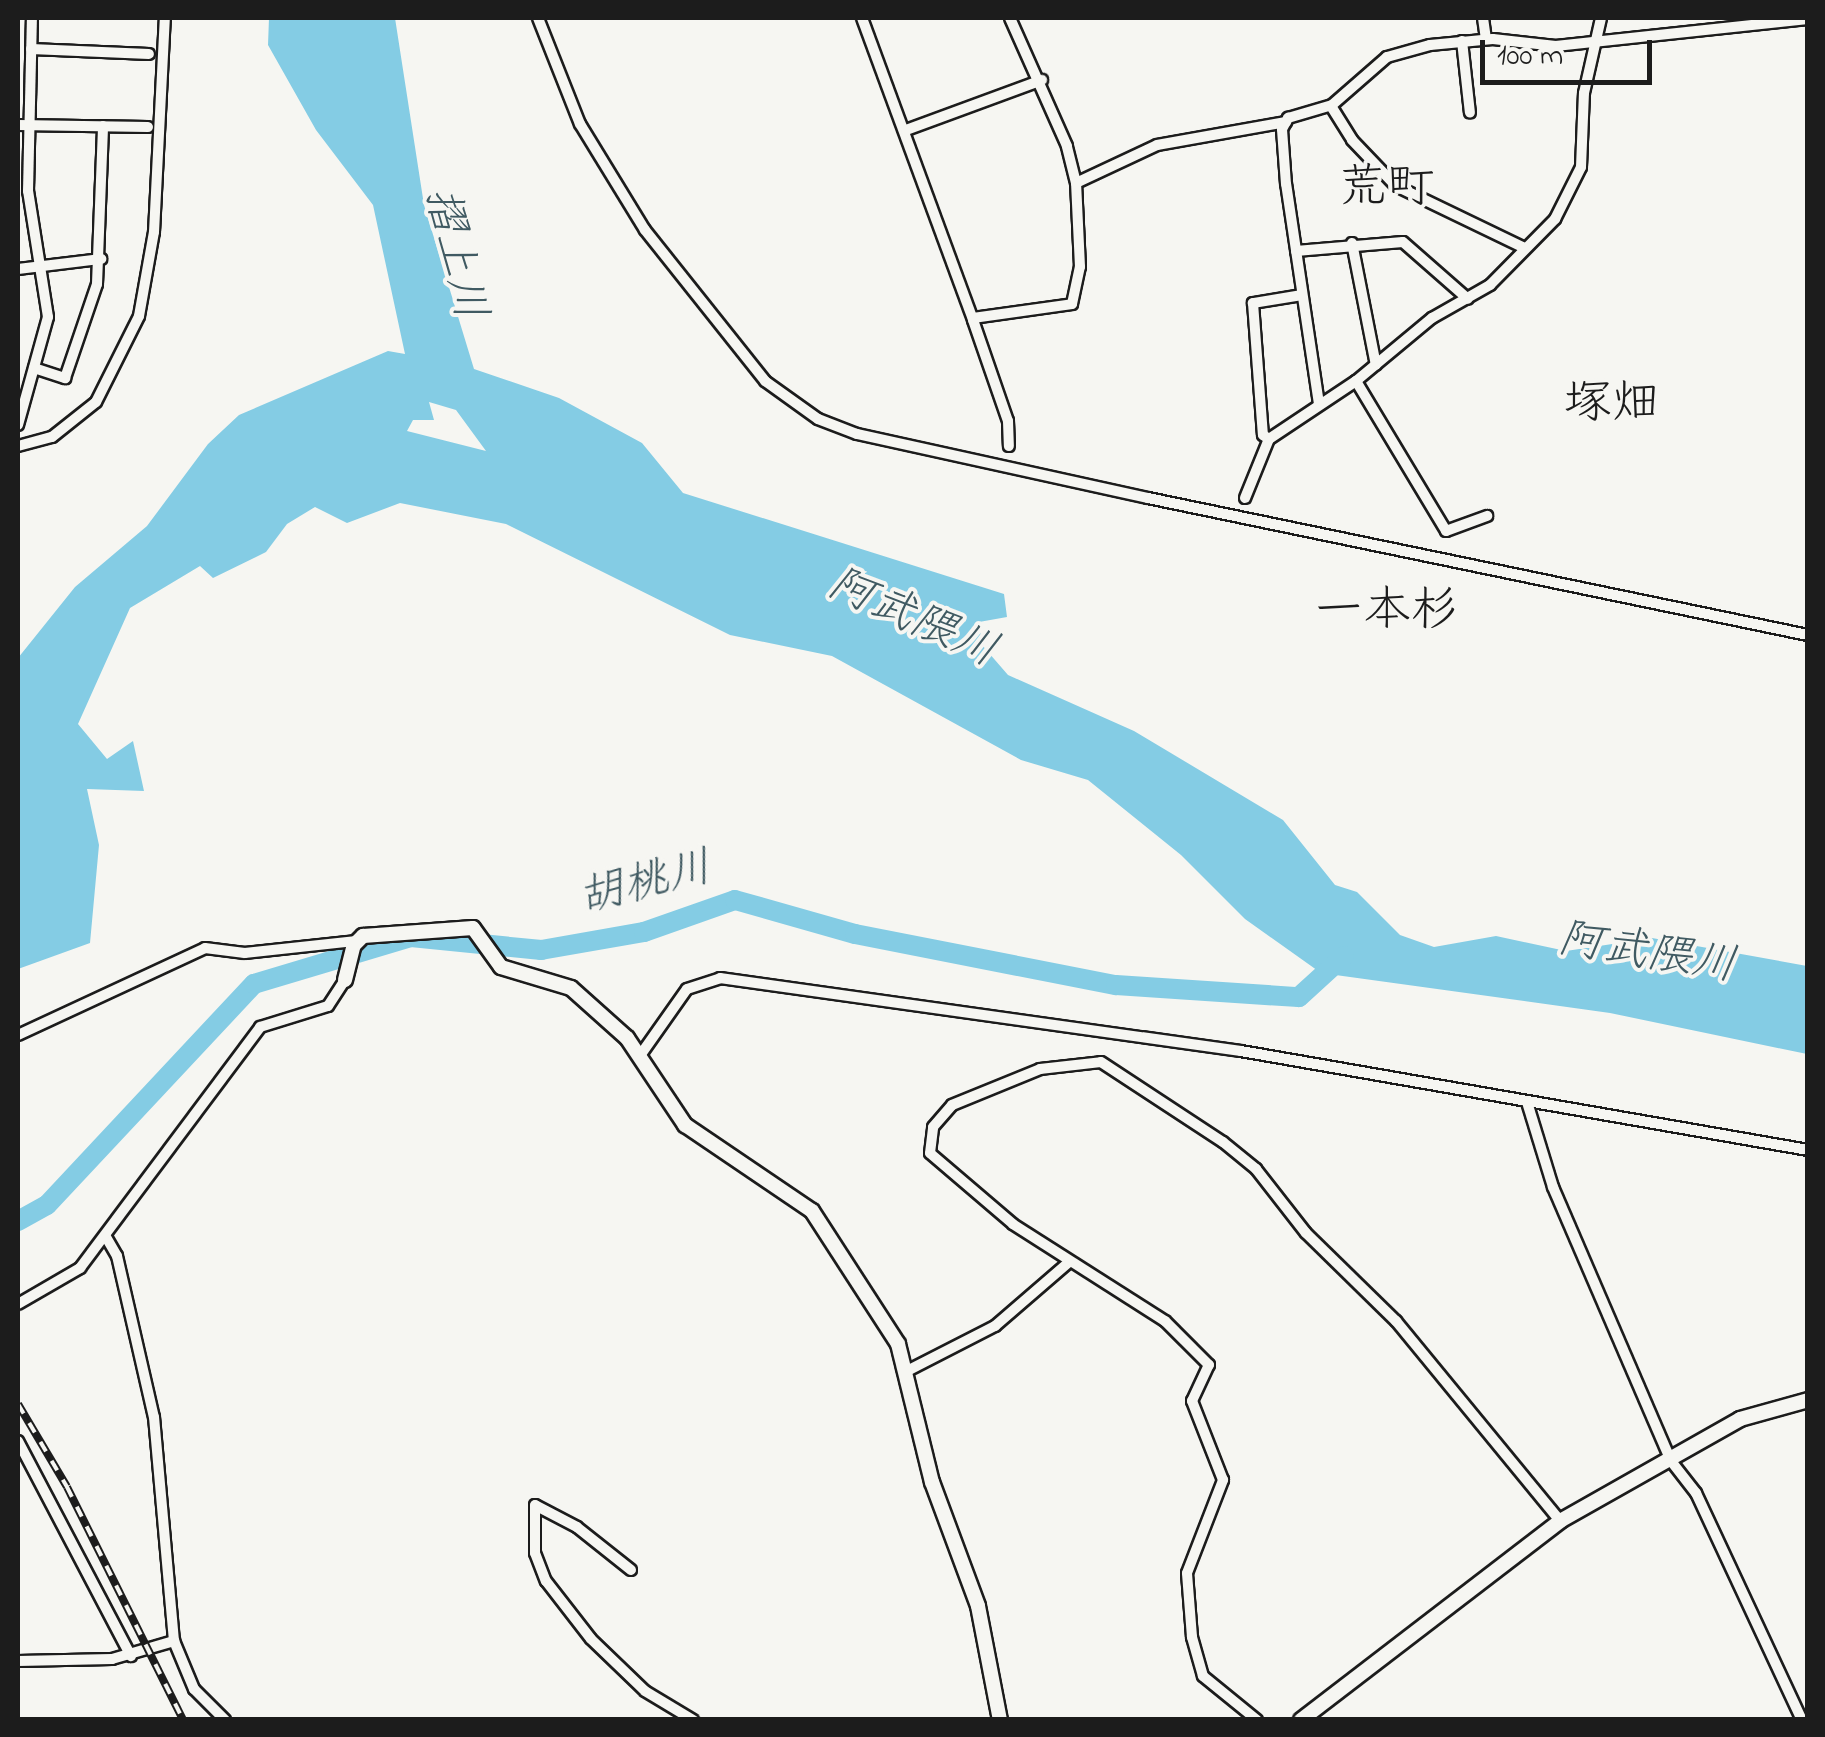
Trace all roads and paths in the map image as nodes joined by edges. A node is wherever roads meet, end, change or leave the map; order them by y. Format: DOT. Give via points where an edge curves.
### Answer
graph roads {
  1 [pos="32,18"];
  2 [pos="166,18"];
  3 [pos="538,18"];
  4 [pos="862,18"];
  5 [pos="1010,18"];
  6 [pos="1483,18"];
  7 [pos="1602,18"];
  8 [pos="1808,19"];
  9 [pos="1602,39"];
  10 [pos="1486,40"];
  11 [pos="1462,41"];
  12 [pos="31,50"];
  13 [pos="149,54"];
  14 [pos="1042,80"];
  15 [pos="1330,106"];
  16 [pos="1470,113"];
  17 [pos="1286,122"];
  18 [pos="18,125"];
  19 [pos="31,126"];
  20 [pos="103,126"];
  21 [pos="148,127"];
  22 [pos="906,130"];
  23 [pos="1076,183"];
  24 [pos="23,191"];
  25 [pos="1352,242"];
  26 [pos="1522,247"];
  27 [pos="1296,251"];
  28 [pos="101,259"];
  29 [pos="38,265"];
  30 [pos="18,269"];
  31 [pos="1302,295"];
  32 [pos="1468,299"];
  33 [pos="973,318"];
  34 [pos="1376,365"];
  35 [pos="34,368"];
  36 [pos="1356,381"];
  37 [pos="1319,404"];
  38 [pos="18,425"];
  39 [pos="1268,439"];
  40 [pos="18,446"];
  41 [pos="1009,446"];
  42 [pos="1245,498"];
  43 [pos="1487,516"];
  44 [pos="1808,635"];
  45 [pos="354,946"];
  46 [pos="346,974"];
  47 [pos="18,1034"];
  48 [pos="639,1056"];
  49 [pos="1528,1102"];
  50 [pos="1808,1150"];
  51 [pos="106,1237"];
  52 [pos="1068,1263"];
  53 [pos="18,1304"];
  54 [pos="907,1371"];
  55 [pos="1808,1400"];
  56 [pos="18,1441"];
  57 [pos="1671,1462"];
  58 [pos="1560,1521"];
  59 [pos="631,1570"];
  60 [pos="174,1641"];
  61 [pos="131,1656"];
  62 [pos="18,1661"];
  63 [pos="224,1720"];
  64 [pos="693,1720"];
  65 [pos="1000,1720"];
  66 [pos="1257,1720"];
  67 [pos="1302,1720"];
  68 [pos="1802,1720"];
  1 -- 12 [label="street"];
  2 -- 40 [label="street" via="154,232 139,316 96,402 52,437"];
  3 -- 44 [label="street" via="580,124 646,230 765,381 818,419 857,434 1148,498"];
  4 -- 22 [label="street"];
  5 -- 14 [label="street"];
  6 -- 10 [label="street"];
  7 -- 9 [label="street"];
  8 -- 9 [label="street"];
  9 -- 10 [label="street" via="1544,46"];
  9 -- 26 [label="street" via="1584,93 1587,126 1578,176 1546,231"];
  10 -- 11 [label="street"];
  11 -- 15 [label="street" via="1387,56"];
  11 -- 16 [label="street"];
  12 -- 13 [label="street"];
  12 -- 19 [label="street"];
  14 -- 22 [label="street"];
  14 -- 23 [label="street"];
  15 -- 17 [label="street"];
  15 -- 26 [label="street" via="1396,186"];
  17 -- 23 [label="street" via="1157,145"];
  17 -- 27 [label="street"];
  18 -- 19 [label="street"];
  19 -- 20 [label="street"];
  19 -- 24 [label="street"];
  20 -- 21 [label="street"];
  20 -- 28 [label="street"];
  22 -- 33 [label="street"];
  23 -- 33 [label="street" via="1081,256 1074,302"];
  24 -- 29 [label="street"];
  25 -- 27 [label="street"];
  25 -- 32 [label="street" via="1403,242"];
  25 -- 34 [label="street"];
  26 -- 32 [label="street" via="1490,285"];
  27 -- 31 [label="street"];
  28 -- 29 [label="street"];
  28 -- 35 [label="street" via="65,378"];
  29 -- 30 [label="street"];
  29 -- 35 [label="street" via="48,317"];
  31 -- 37 [label="street"];
  31 -- 39 [label="street" via="1253,304"];
  32 -- 34 [label="street" via="1432,318"];
  33 -- 41 [label="street" via="1008,421"];
  34 -- 36 [label="street"];
  35 -- 38 [label="street"];
  36 -- 37 [label="street"];
  36 -- 43 [label="street" via="1446,531"];
  37 -- 39 [label="street"];
  39 -- 42 [label="street"];
  45 -- 46 [label="street"];
  45 -- 47 [label="street" via="245,953 204,948"];
  45 -- 48 [label="street" via="391,929 472,928 501,966 571,988"];
  46 -- 51 [label="street" via="328,1006 274,1019 256,1032"];
  48 -- 49 [label="street" via="687,988 720,978 1241,1051"];
  48 -- 54 [label="street" via="685,1126 798,1197 826,1226 880,1307"];
  49 -- 50 [label="street"];
  49 -- 57 [label="street" via="1553,1187"];
  51 -- 53 [label="street" via="72,1275"];
  51 -- 60 [label="street" via="117,1256 154,1417"];
  52 -- 54 [label="street" via="995,1326"];
  52 -- 58 [label="street" via="930,1153 928,1142 941,1116 962,1100 1040,1069 1101,1062 1256,1168 1306,1233 1396,1321"];
  52 -- 66 [label="street" via="1165,1321 1209,1365 1192,1401 1223,1480 1187,1573 1192,1636 1203,1676"];
  54 -- 65 [label="street" via="932,1482 978,1606"];
  55 -- 57 [label="street" via="1740,1420"];
  56 -- 61 [label="street"];
  57 -- 58 [label="street"];
  57 -- 68 [label="street" via="1696,1493"];
  58 -- 67 [label="street"];
  59 -- 64 [label="street" via="535,1506 535,1553 546,1581 645,1691"];
  60 -- 61 [label="street"];
  60 -- 63 [label="street" via="194,1689"];
  61 -- 62 [label="street"];
}
